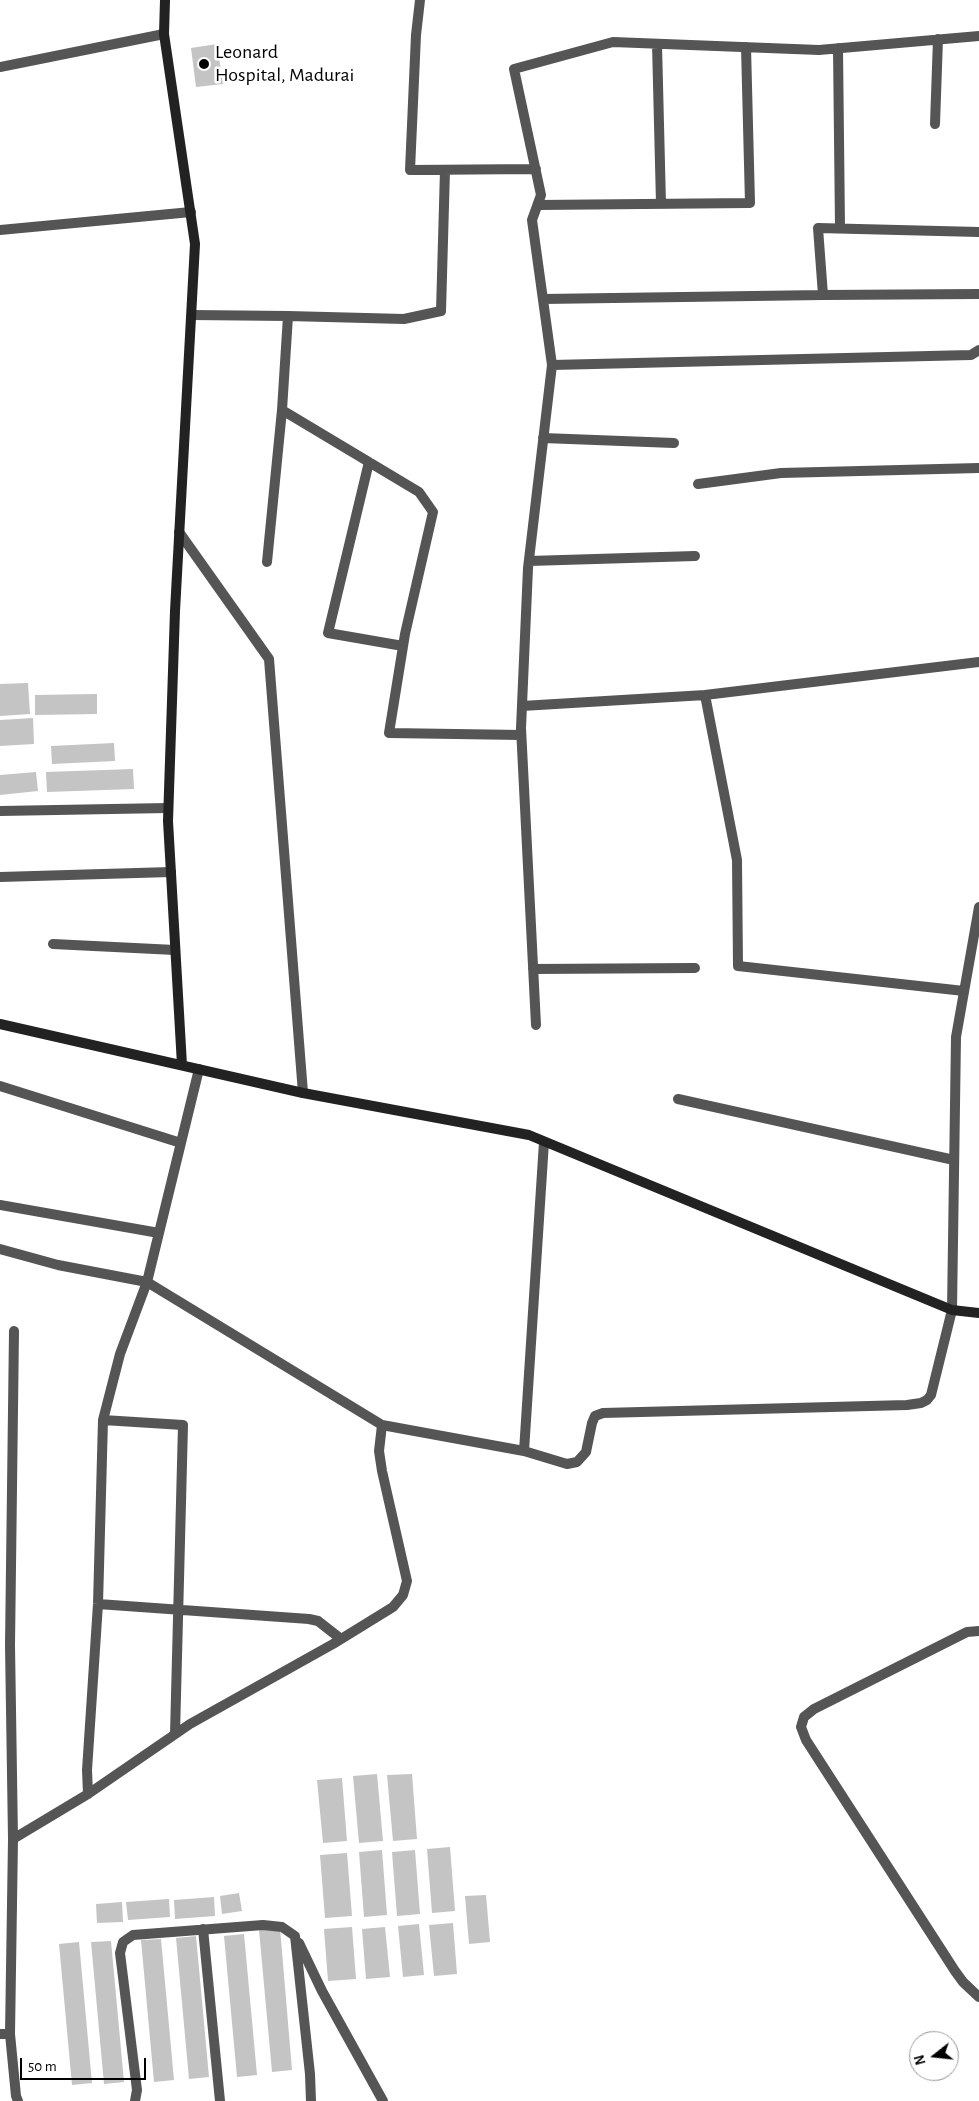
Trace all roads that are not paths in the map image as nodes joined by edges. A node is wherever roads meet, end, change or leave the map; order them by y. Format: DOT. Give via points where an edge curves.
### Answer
graph roads {
  1 [pos="165,0"];
  2 [pos="420,0"];
  3 [pos="164,34"];
  4 [pos="979,36"];
  5 [pos="938,39"];
  6 [pos="657,44"];
  7 [pos="746,47"];
  8 [pos="838,48"];
  9 [pos="0,67"];
  10 [pos="935,124"];
  11 [pos="536,169"];
  12 [pos="445,170"];
  13 [pos="661,204"];
  14 [pos="538,205"];
  15 [pos="190,212"];
  16 [pos="840,228"];
  17 [pos="0,230"];
  18 [pos="979,232"];
  19 [pos="979,294"];
  20 [pos="823,295"];
  21 [pos="543,299"];
  22 [pos="192,316"];
  23 [pos="288,316"];
  24 [pos="979,350"];
  25 [pos="552,364"];
  26 [pos="282,410"];
  27 [pos="543,438"];
  28 [pos="674,443"];
  29 [pos="369,462"];
  30 [pos="979,468"];
  31 [pos="698,484"];
  32 [pos="179,532"];
  33 [pos="695,556"];
  34 [pos="529,561"];
  35 [pos="267,562"];
  36 [pos="403,646"];
  37 [pos="979,662"];
  38 [pos="705,695"];
  39 [pos="522,706"];
  40 [pos="521,735"];
  41 [pos="168,808"];
  42 [pos="0,811"];
  43 [pos="171,872"];
  44 [pos="0,877"];
  45 [pos="979,907"];
  46 [pos="53,944"];
  47 [pos="975,947"];
  48 [pos="176,950"];
  49 [pos="695,968"];
  50 [pos="533,969"];
  51 [pos="964,991"];
  52 [pos="0,1024"];
  53 [pos="536,1025"];
  54 [pos="182,1065"];
  55 [pos="199,1069"];
  56 [pos="0,1086"];
  57 [pos="303,1093"];
  58 [pos="678,1099"];
  59 [pos="544,1142"];
  60 [pos="181,1144"];
  61 [pos="954,1160"];
  62 [pos="0,1205"];
  63 [pos="159,1233"];
  64 [pos="0,1249"];
  65 [pos="147,1282"];
  66 [pos="952,1310"];
  67 [pos="979,1313"];
  68 [pos="14,1332"];
  69 [pos="103,1420"];
  70 [pos="382,1425"];
  71 [pos="524,1451"];
  72 [pos="98,1604"];
  73 [pos="177,1609"];
  74 [pos="979,1631"];
  75 [pos="341,1639"];
  76 [pos="175,1734"];
  77 [pos="88,1794"];
  78 [pos="13,1839"];
  79 [pos="203,1929"];
  80 [pos="295,1936"];
  81 [pos="979,1997"];
  82 [pos="5,2034"];
  83 [pos="18,2101"];
  84 [pos="135,2101"];
  85 [pos="220,2101"];
  86 [pos="311,2101"];
  87 [pos="383,2101"];
  1 -- 3 [label="street"];
  2 -- 12 [label="street" via="410,170"];
  3 -- 9 [label="street"];
  3 -- 15 [label="street"];
  4 -- 5 [label="street"];
  5 -- 8 [label="street"];
  5 -- 10 [label="street"];
  6 -- 7 [label="street"];
  6 -- 11 [label="street" via="612,42 514,69"];
  6 -- 13 [label="street"];
  7 -- 8 [label="street"];
  7 -- 13 [label="street" via="750,203"];
  8 -- 16 [label="street"];
  11 -- 12 [label="street"];
  11 -- 14 [label="street" via="541,195"];
  12 -- 23 [label="street" via="441,311 404,319"];
  13 -- 14 [label="street"];
  14 -- 21 [label="street" via="532,220"];
  15 -- 17 [label="street"];
  15 -- 22 [label="street" via="196,244"];
  16 -- 18 [label="street"];
  16 -- 20 [label="street" via="818,228"];
  19 -- 20 [label="street"];
  20 -- 21 [label="street"];
  21 -- 25 [label="street"];
  22 -- 23 [label="street"];
  22 -- 32 [label="street"];
  23 -- 26 [label="street"];
  24 -- 25 [label="street" via="971,355"];
  25 -- 27 [label="street"];
  26 -- 29 [label="street"];
  26 -- 35 [label="street"];
  27 -- 28 [label="street"];
  27 -- 34 [label="street"];
  29 -- 36 [label="street" via="419,492 433,512"];
  29 -- 36 [label="street" via="328,634"];
  30 -- 31 [label="street" via="782,473"];
  32 -- 41 [label="street"];
  32 -- 57 [label="street" via="269,659"];
  33 -- 34 [label="street"];
  34 -- 39 [label="street"];
  36 -- 40 [label="street" via="388,733"];
  37 -- 38 [label="street"];
  38 -- 39 [label="street"];
  38 -- 51 [label="street" via="737,860 738,966"];
  39 -- 40 [label="street"];
  40 -- 50 [label="street"];
  41 -- 42 [label="street"];
  41 -- 43 [label="street"];
  43 -- 44 [label="street"];
  43 -- 48 [label="street"];
  45 -- 47 [label="street"];
  46 -- 48 [label="street"];
  47 -- 51 [label="street"];
  48 -- 54 [label="street"];
  49 -- 50 [label="street"];
  50 -- 53 [label="street"];
  51 -- 61 [label="street" via="956,1037"];
  52 -- 54 [label="street"];
  54 -- 55 [label="street"];
  55 -- 57 [label="street"];
  55 -- 60 [label="street"];
  56 -- 60 [label="street"];
  57 -- 59 [label="street" via="529,1135"];
  58 -- 61 [label="street"];
  59 -- 66 [label="street"];
  59 -- 71 [label="street"];
  60 -- 63 [label="street"];
  61 -- 66 [label="street"];
  62 -- 63 [label="street"];
  63 -- 65 [label="street"];
  64 -- 65 [label="street" via="58,1265"];
  65 -- 69 [label="street" via="120,1354"];
  65 -- 70 [label="street"];
  66 -- 67 [label="street"];
  66 -- 71 [label="street" via="931,1395 921,1403 603,1413 595,1416 586,1452 577,1462 567,1464"];
  68 -- 78 [label="street" via="10,1645"];
  69 -- 72 [label="street"];
  69 -- 73 [label="street" via="183,1425"];
  70 -- 71 [label="street"];
  70 -- 75 [label="street" via="379,1451 382,1471 407,1580 404,1595 393,1607"];
  72 -- 73 [label="street"];
  72 -- 77 [label="street"];
  73 -- 75 [label="street" via="309,1618"];
  73 -- 76 [label="street"];
  74 -- 81 [label="street" via="967,1632 814,1709 804,1717 801,1727 806,1740 955,1971"];
  75 -- 76 [label="street"];
  76 -- 77 [label="street"];
  77 -- 78 [label="street"];
  78 -- 82 [label="street"];
  79 -- 80 [label="street" via="263,1925 282,1927"];
  79 -- 84 [label="street" via="133,1935 123,1942 120,1953 137,2090"];
  79 -- 85 [label="street"];
  80 -- 86 [label="street"];
  80 -- 87 [label="street"];
  82 -- 83 [label="street"];
}
